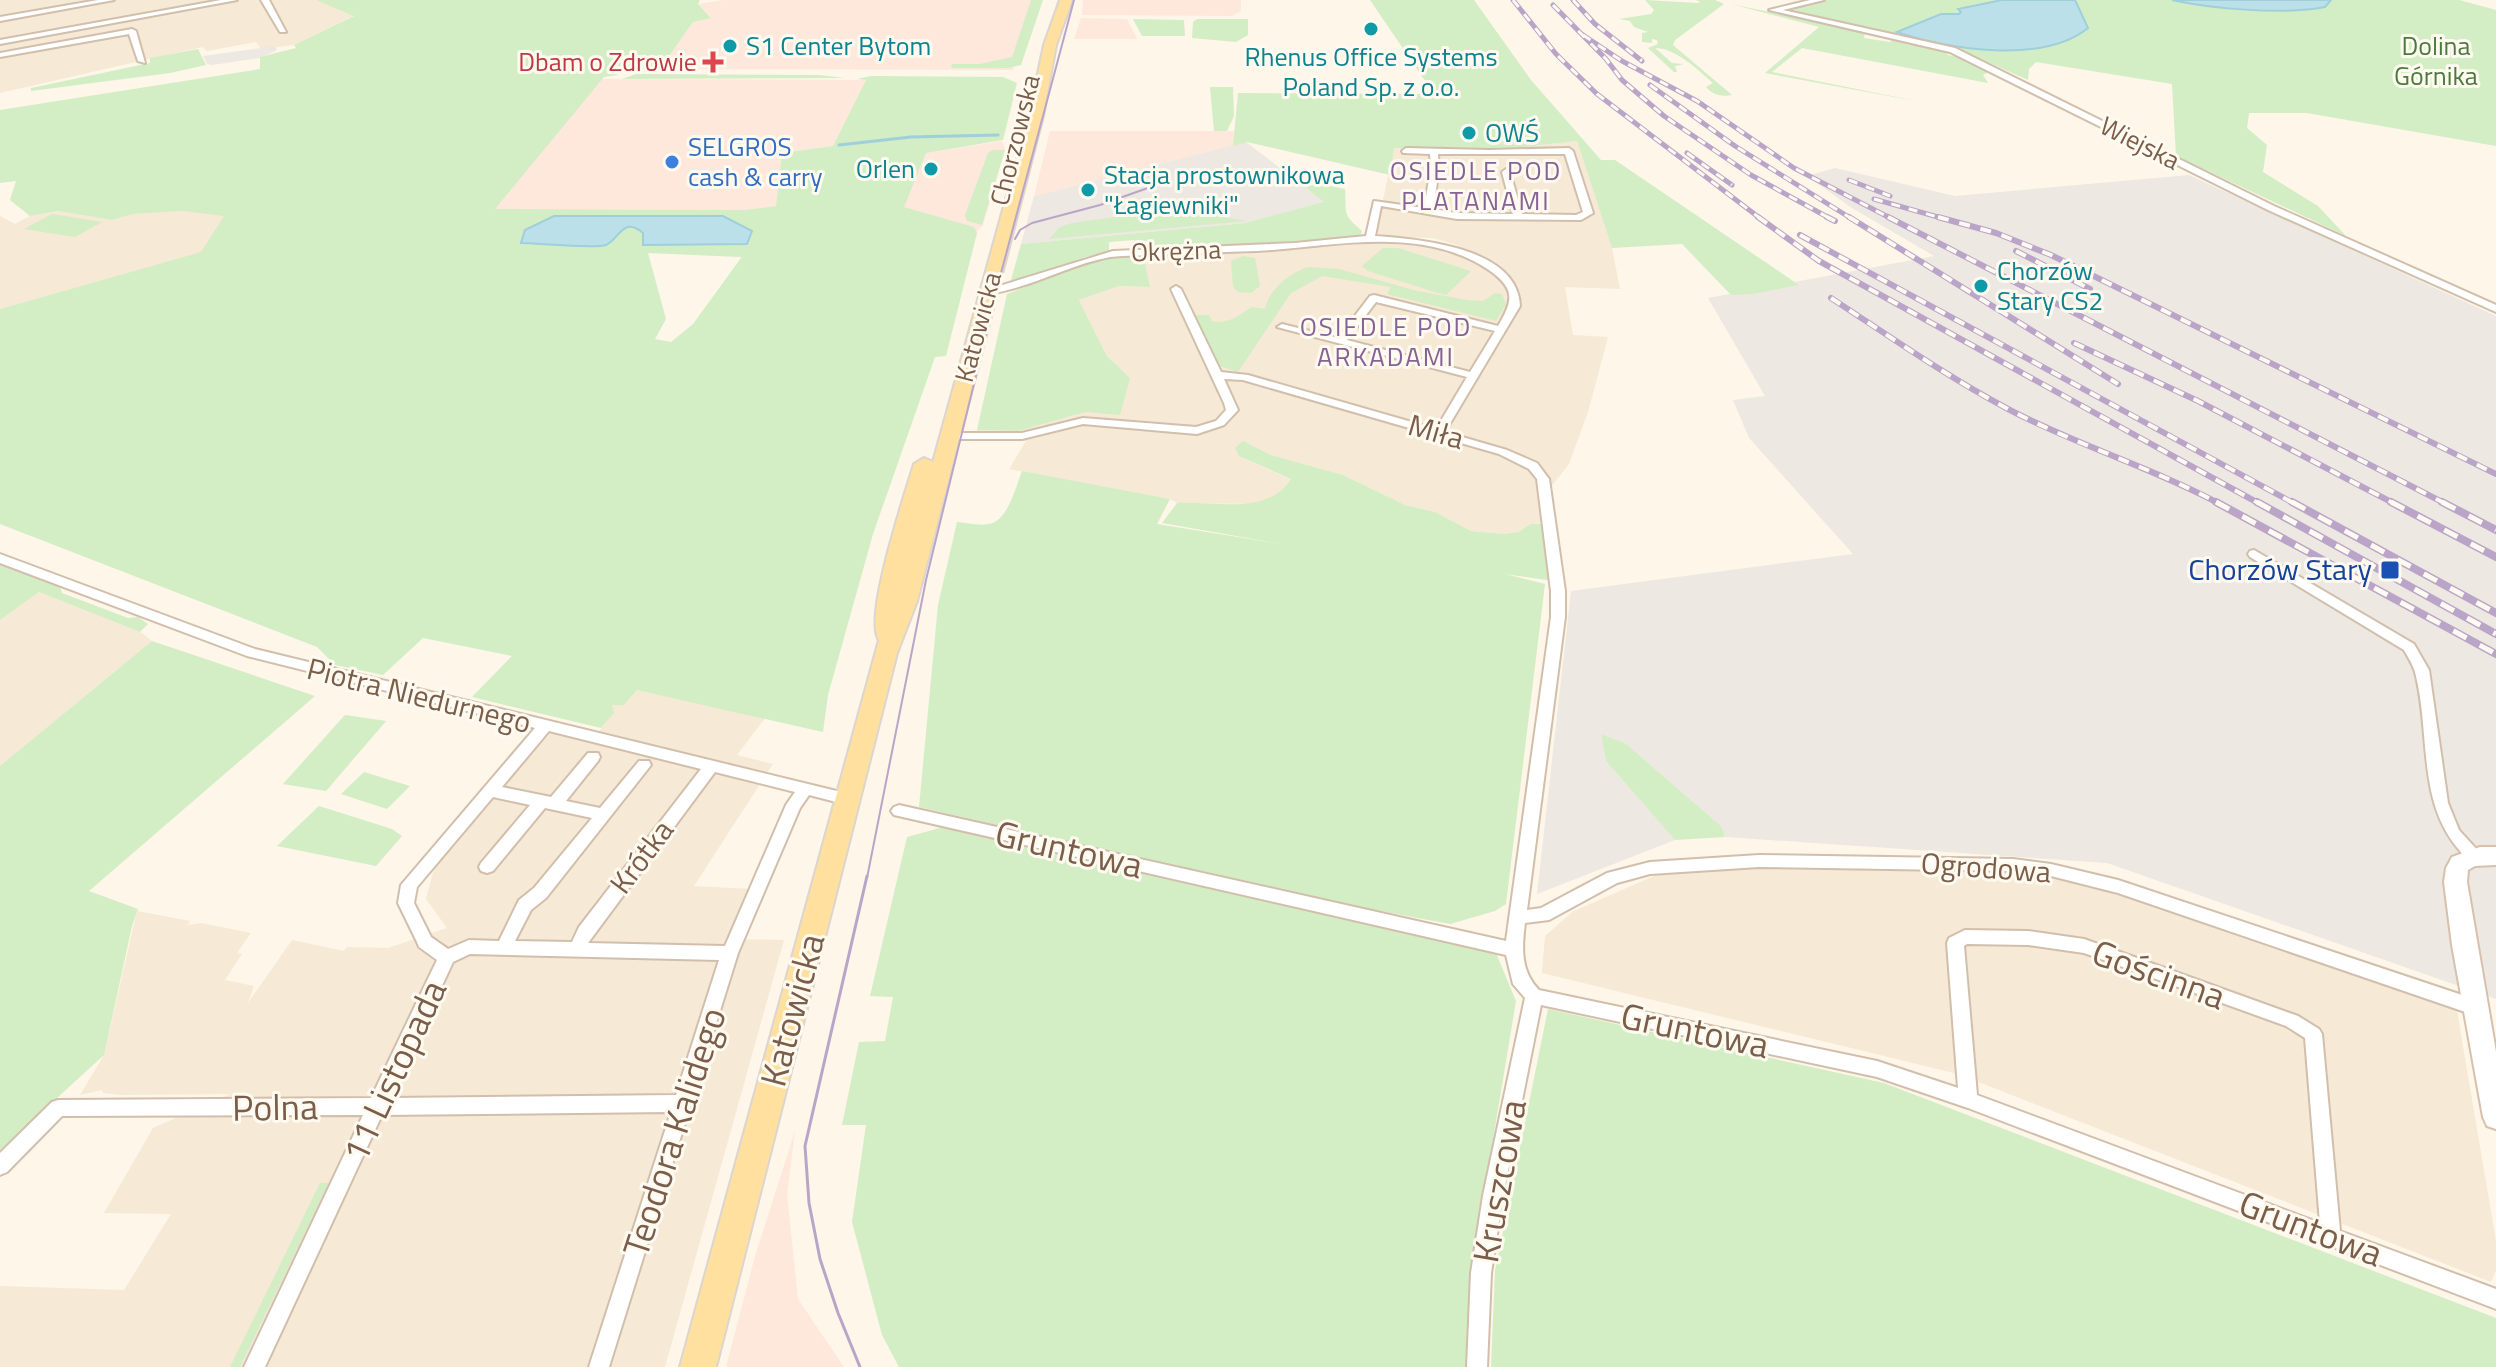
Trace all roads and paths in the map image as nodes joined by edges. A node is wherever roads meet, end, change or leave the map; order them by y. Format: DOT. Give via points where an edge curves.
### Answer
graph roads {
  1 [pos="110,0"];
  2 [pos="233,0"];
  3 [pos="265,0"];
  4 [pos="1053,0"];
  5 [pos="1066,0"];
  6 [pos="1820,0"];
  7 [pos="0,19"];
  8 [pos="283,30"];
  9 [pos="0,42"];
  10 [pos="0,55"];
  11 [pos="142,61"];
  12 [pos="1406,151"];
  13 [pos="1434,152"];
  14 [pos="1506,172"];
  15 [pos="1428,212"];
  16 [pos="1518,217"];
  17 [pos="1370,238"];
  18 [pos="982,285"];
  19 [pos="1176,289"];
  20 [pos="2496,309"];
  21 [pos="1282,327"];
  22 [pos="1502,330"];
  23 [pos="1340,342"];
  24 [pos="1215,375"];
  25 [pos="1474,376"];
  26 [pos="1439,433"];
  27 [pos="948,436"];
  28 [pos="2254,554"];
  29 [pos="0,558"];
  30 [pos="885,653"];
  31 [pos="544,727"];
  32 [pos="593,757"];
  33 [pos="644,765"];
  34 [pos="711,767"];
  35 [pos="490,790"];
  36 [pos="805,790"];
  37 [pos="848,799"];
  38 [pos="548,802"];
  39 [pos="899,811"];
  40 [pos="604,815"];
  41 [pos="2485,856"];
  42 [pos="487,867"];
  43 [pos="1518,917"];
  44 [pos="504,947"];
  45 [pos="577,949"];
  46 [pos="1513,950"];
  47 [pos="730,953"];
  48 [pos="447,957"];
  49 [pos="1534,996"];
  50 [pos="2477,1008"];
  51 [pos="1968,1100"];
  52 [pos="684,1103"];
  53 [pos="378,1108"];
  54 [pos="2496,1117"];
  55 [pos="0,1166"];
  56 [pos="2331,1236"];
  57 [pos="2496,1299"];
  58 [pos="254,1367"];
  59 [pos="599,1367"];
  60 [pos="698,1367"];
  61 [pos="1477,1367"];
  1 -- 7 [label="street"];
  2 -- 9 [label="street"];
  3 -- 8 [label="street"];
  4 -- 18 [label="main road, Chorzowska"];
  5 -- 18 [label="main road, Katowicka"];
  6 -- 20 [label="street, Wiejska" via="1773,10 1952,50 2271,208"];
  10 -- 11 [label="street" via="132,31"];
  12 -- 13 [label="street"];
  13 -- 15 [label="street"];
  13 -- 16 [label="street" via="1569,151 1587,216"];
  14 -- 16 [label="street"];
  15 -- 16 [label="street"];
  15 -- 17 [label="street" via="1377,203"];
  17 -- 18 [label="street, Okrężna" via="1113,254 1089,258 1022,286"];
  17 -- 22 [label="street, Okrężna" via="1456,248 1497,272 1515,299"];
  18 -- 27 [label="main road, Katowicka"];
  18 -- 30 [label="main road, Katowicka" via="887,600"];
  19 -- 24 [label="street"];
  21 -- 23 [label="street"];
  22 -- 23 [label="street" via="1374,298"];
  22 -- 25 [label="street, Okrężna"];
  23 -- 25 [label="street"];
  24 -- 26 [label="street, Miła" via="1244,377"];
  24 -- 27 [label="street" via="1231,413 1197,431 1083,421 1022,436"];
  25 -- 26 [label="street, Okrężna"];
  26 -- 43 [label="street, Miła" via="1526,461 1539,472 1545,489 1558,617"];
  27 -- 30 [label="main road, Katowicka" via="906,601"];
  28 -- 41 [label="street" via="2409,647 2422,670 2440,803 2453,833"];
  29 -- 31 [label="street, Piotra Niedurnego" via="252,653"];
  30 -- 37 [label="main road, Katowicka"];
  31 -- 34 [label="street, Piotra Niedurnego"];
  31 -- 35 [label="street, 11 Listopada"];
  32 -- 38 [label="street"];
  33 -- 40 [label="street"];
  34 -- 36 [label="street, Piotra Niedurnego"];
  34 -- 45 [label="street, Krótka"];
  35 -- 38 [label="street"];
  35 -- 48 [label="street, 11 Listopada" via="405,895 425,942"];
  36 -- 37 [label="street, Piotra Niedurnego"];
  36 -- 47 [label="street, Teodora Kalidego"];
  37 -- 60 [label="main road, Katowicka"];
  38 -- 40 [label="street"];
  38 -- 42 [label="street"];
  39 -- 46 [label="street, Gruntowa"];
  40 -- 44 [label="street" via="525,905"];
  41 -- 50 [label="street" via="2458,865 2454,879"];
  43 -- 46 [label="street"];
  43 -- 50 [label="street, Ogrodowa" via="1543,915 1613,878 1650,868 1775,861 2013,865 2118,887"];
  44 -- 45 [label="street"];
  44 -- 48 [label="street" via="469,947"];
  45 -- 47 [label="street"];
  46 -- 49 [label="street" via="1522,984"];
  47 -- 52 [label="street, Teodora Kalidego"];
  48 -- 53 [label="street, 11 Listopada"];
  49 -- 51 [label="street, Gruntowa" via="1863,1066"];
  49 -- 61 [label="street, Kruszcowa" via="1481,1273"];
  50 -- 54 [label="street"];
  51 -- 56 [label="street, Gruntowa"];
  51 -- 56 [label="street, Gościnna" via="1955,943 1965,937 2084,946 2292,1021 2313,1034"];
  52 -- 53 [label="street, Polna"];
  52 -- 59 [label="street, Teodora Kalidego"];
  53 -- 55 [label="street, Polna" via="58,1108"];
  53 -- 58 [label="street, 11 Listopada"];
  56 -- 57 [label="street, Gruntowa"];
}
